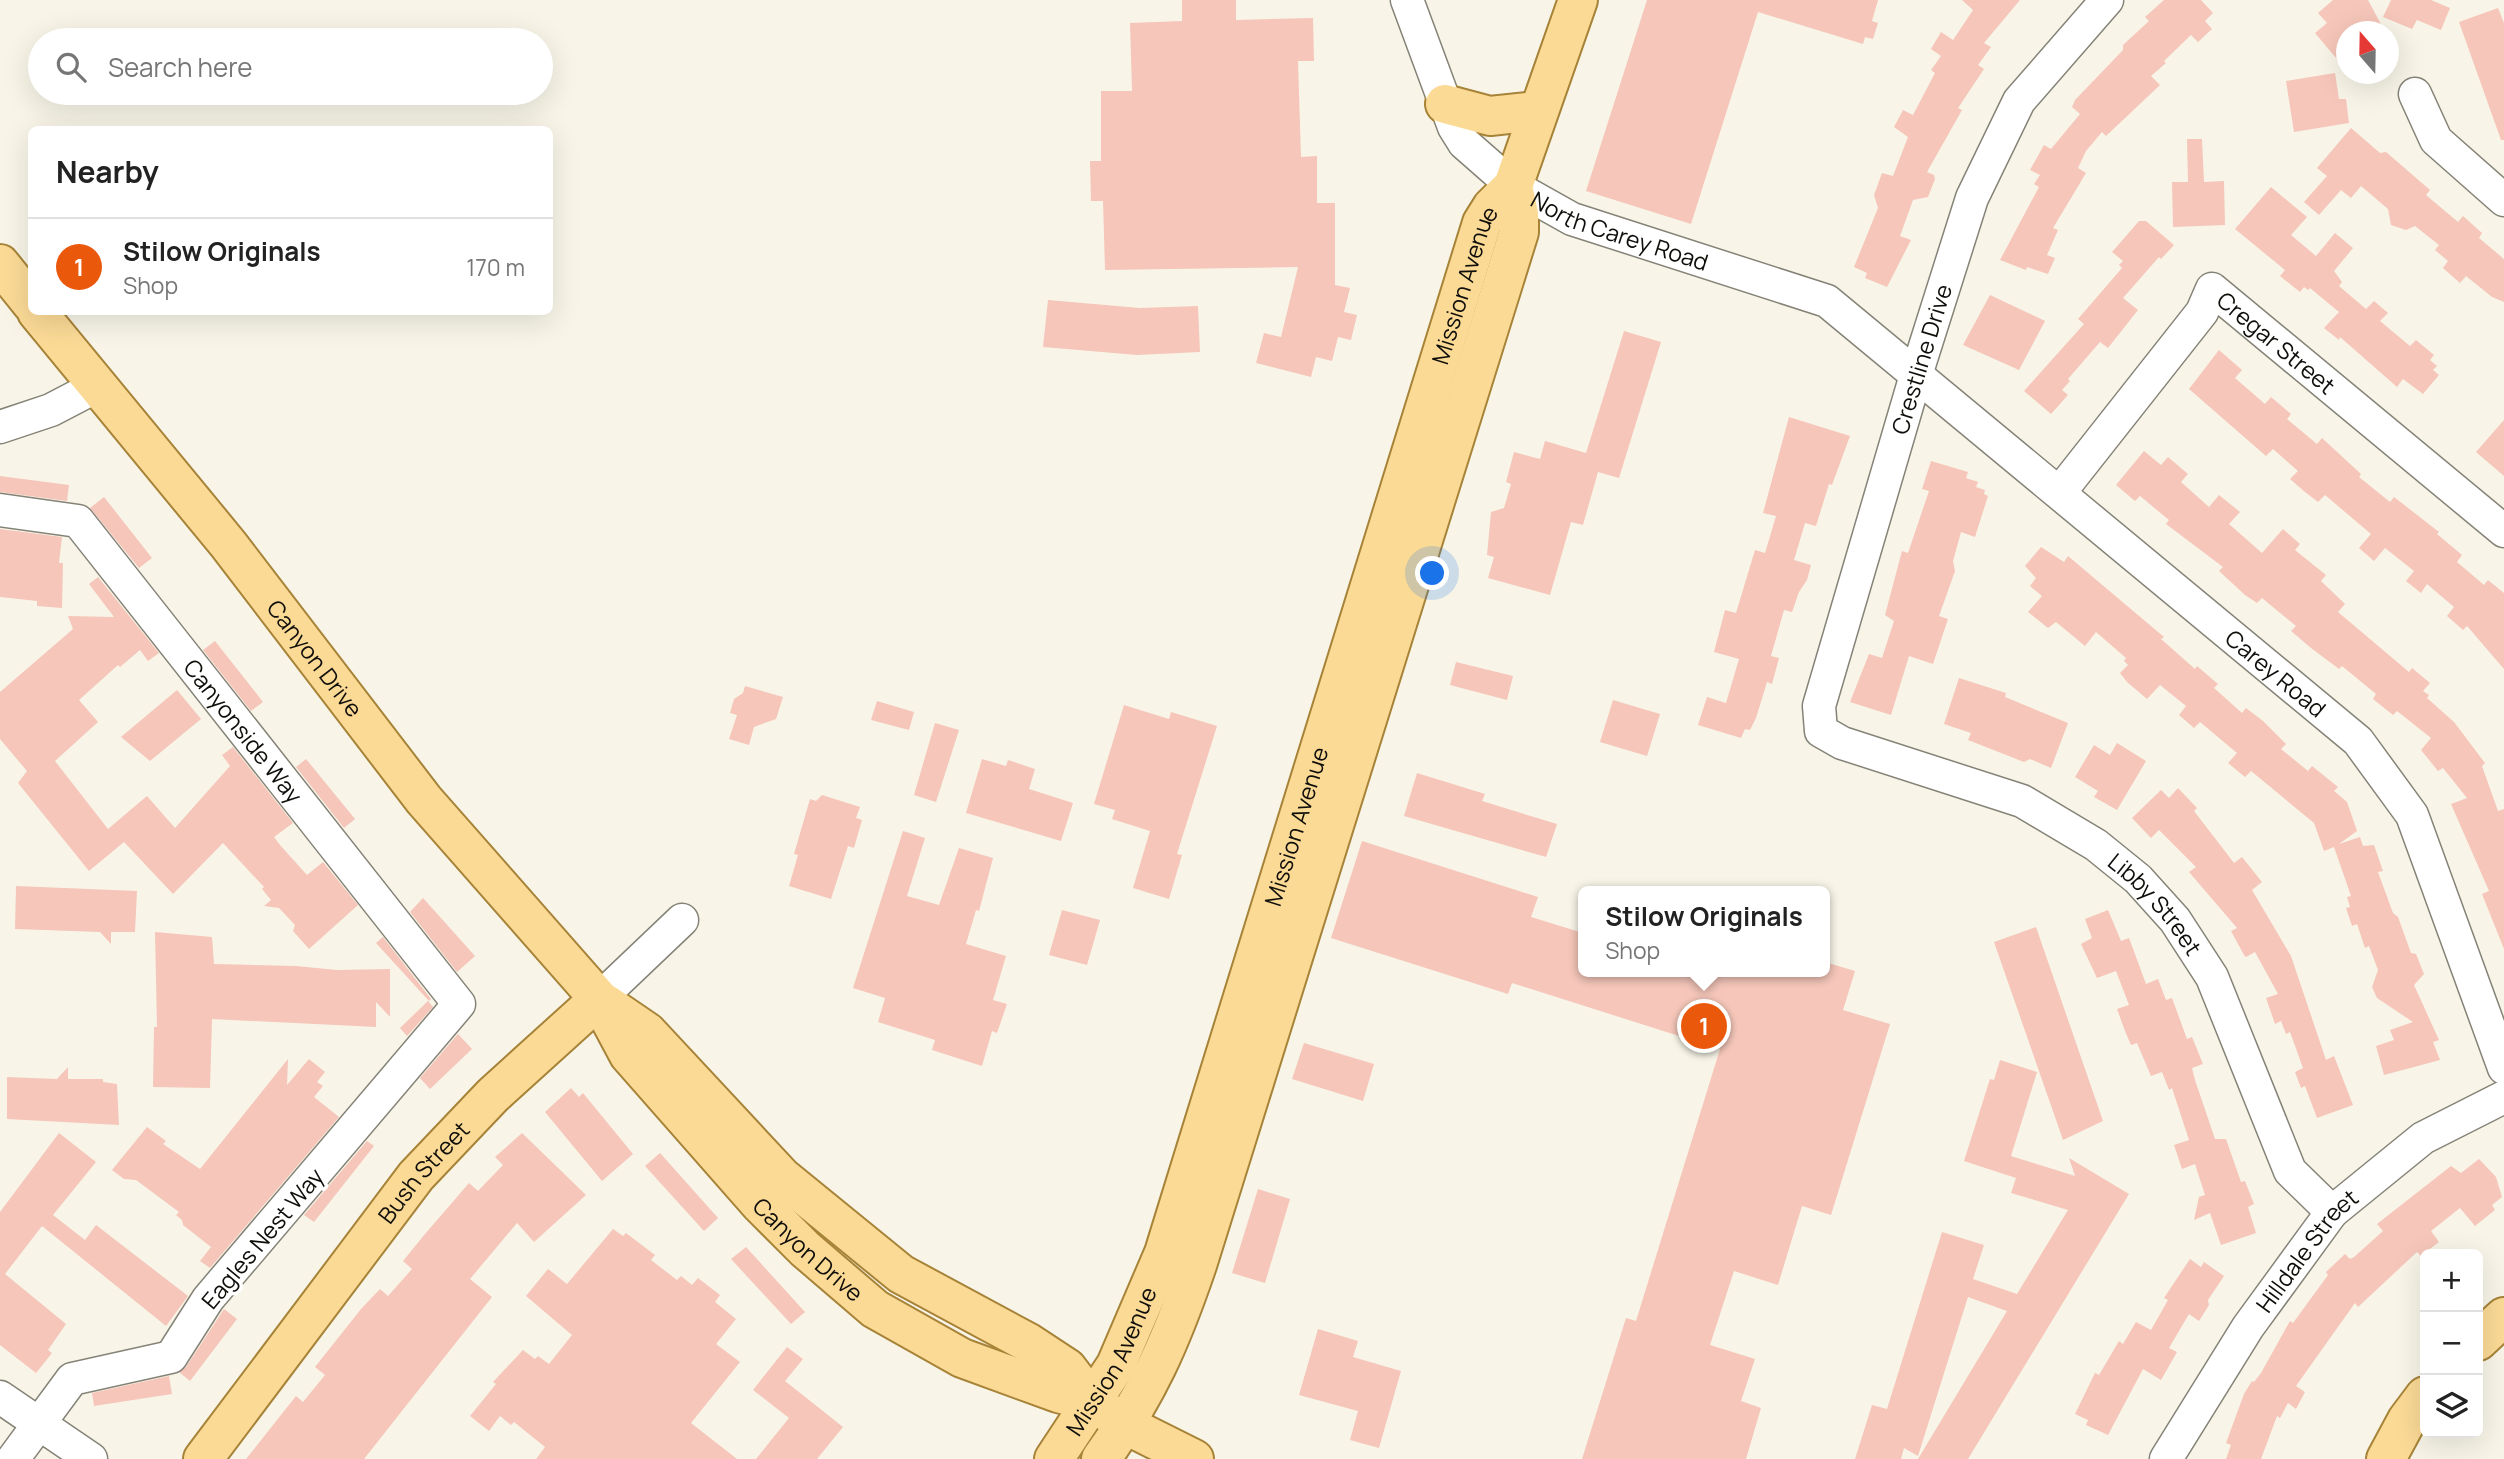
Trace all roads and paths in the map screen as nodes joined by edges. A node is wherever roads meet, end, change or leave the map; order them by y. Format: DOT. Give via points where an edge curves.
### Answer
graph roads {
  1 [pos="1407,0"];
  2 [pos="1578,0"];
  3 [pos="2107,0"];
  4 [pos="2415,94"];
  5 [pos="1445,104"];
  6 [pos="1537,111"];
  7 [pos="1513,186"];
  8 [pos="2504,200"];
  9 [pos="0,264"];
  10 [pos="28,299"];
  11 [pos="39,315"];
  12 [pos="1916,375"];
  13 [pos="97,386"];
  14 [pos="0,427"];
  15 [pos="2060,492"];
  16 [pos="0,510"];
  17 [pos="2504,531"];
  18 [pos="1842,743"];
  19 [pos="682,920"];
  20 [pos="599,999"];
  21 [pos="459,1004"];
  22 [pos="2504,1068"];
  23 [pos="2504,1097"];
  24 [pos="2332,1212"];
  25 [pos="2504,1317"];
  26 [pos="2483,1336"];
  27 [pos="0,1398"];
  28 [pos="1093,1402"];
  29 [pos="2420,1403"];
  30 [pos="40,1423"];
  31 [pos="1126,1425"];
  32 [pos="13,1459"];
  33 [pos="91,1459"];
  34 [pos="203,1459"];
  35 [pos="1054,1459"];
  36 [pos="1101,1459"];
  37 [pos="1194,1459"];
  38 [pos="2166,1459"];
  39 [pos="2386,1459"];
  1 -- 5 [label="street, North Carey Road"];
  2 -- 6 [label="main road, Mission Avenue"];
  3 -- 12 [label="street, Crestline Drive" via="2019,101 1972,198"];
  4 -- 8 [label="street" via="2435,140"];
  5 -- 6 [label="main road" via="1490,116"];
  5 -- 7 [label="street, North Carey Road" via="1464,144"];
  6 -- 7 [label="main road, Mission Avenue"];
  7 -- 12 [label="street, North Carey Road" via="1572,219 1827,301"];
  7 -- 28 [label="main road, Mission Avenue" via="1482,223 1164,1253 1129,1339"];
  7 -- 31 [label="main road, Mission Avenue" via="1519,232 1201,1254 1164,1356"];
  9 -- 10 [label="main road"];
  11 -- 13 [label="main road, Canyon Drive"];
  12 -- 15 [label="street, Carey Road"];
  12 -- 18 [label="street, Crestline Drive" via="1819,706 1821,731"];
  13 -- 14 [label="street" via="51,410"];
  13 -- 20 [label="main road, Canyon Drive" via="228,544 424,800"];
  15 -- 17 [label="street, Cregar Street" via="2202,312 2212,289"];
  15 -- 22 [label="street, Carey Road" via="2358,741 2412,815"];
  16 -- 21 [label="street, Canyonside Way" via="78,521"];
  18 -- 24 [label="street, Libby Street" via="2022,801 2096,845 2138,879 2175,920 2212,976 2290,1171"];
  19 -- 20 [label="street, Bush Street"];
  20 -- 28 [label="main road, Canyon Drive" via="629,1055 760,1204 875,1309 962,1358"];
  20 -- 34 [label="main road, Bush Street" via="493,1095 416,1175"];
  21 -- 30 [label="street, Eagles Nest Way" via="208,1299 171,1357 72,1379"];
  23 -- 24 [label="street, Hilldale Street" via="2423,1138"];
  24 -- 38 [label="street, Hilldale Street" via="2248,1327"];
  25 -- 26 [label="main road"];
  27 -- 30 [label="street"];
  28 -- 31 [label="main road, Canyon Drive"];
  28 -- 35 [label="main road, Mission Avenue"];
  29 -- 39 [label="main road"];
  30 -- 32 [label="street, Eagles Nest Way"];
  30 -- 33 [label="street"];
  31 -- 36 [label="main road, Mission Avenue"];
  31 -- 37 [label="main road, Canyon Drive"];
}
